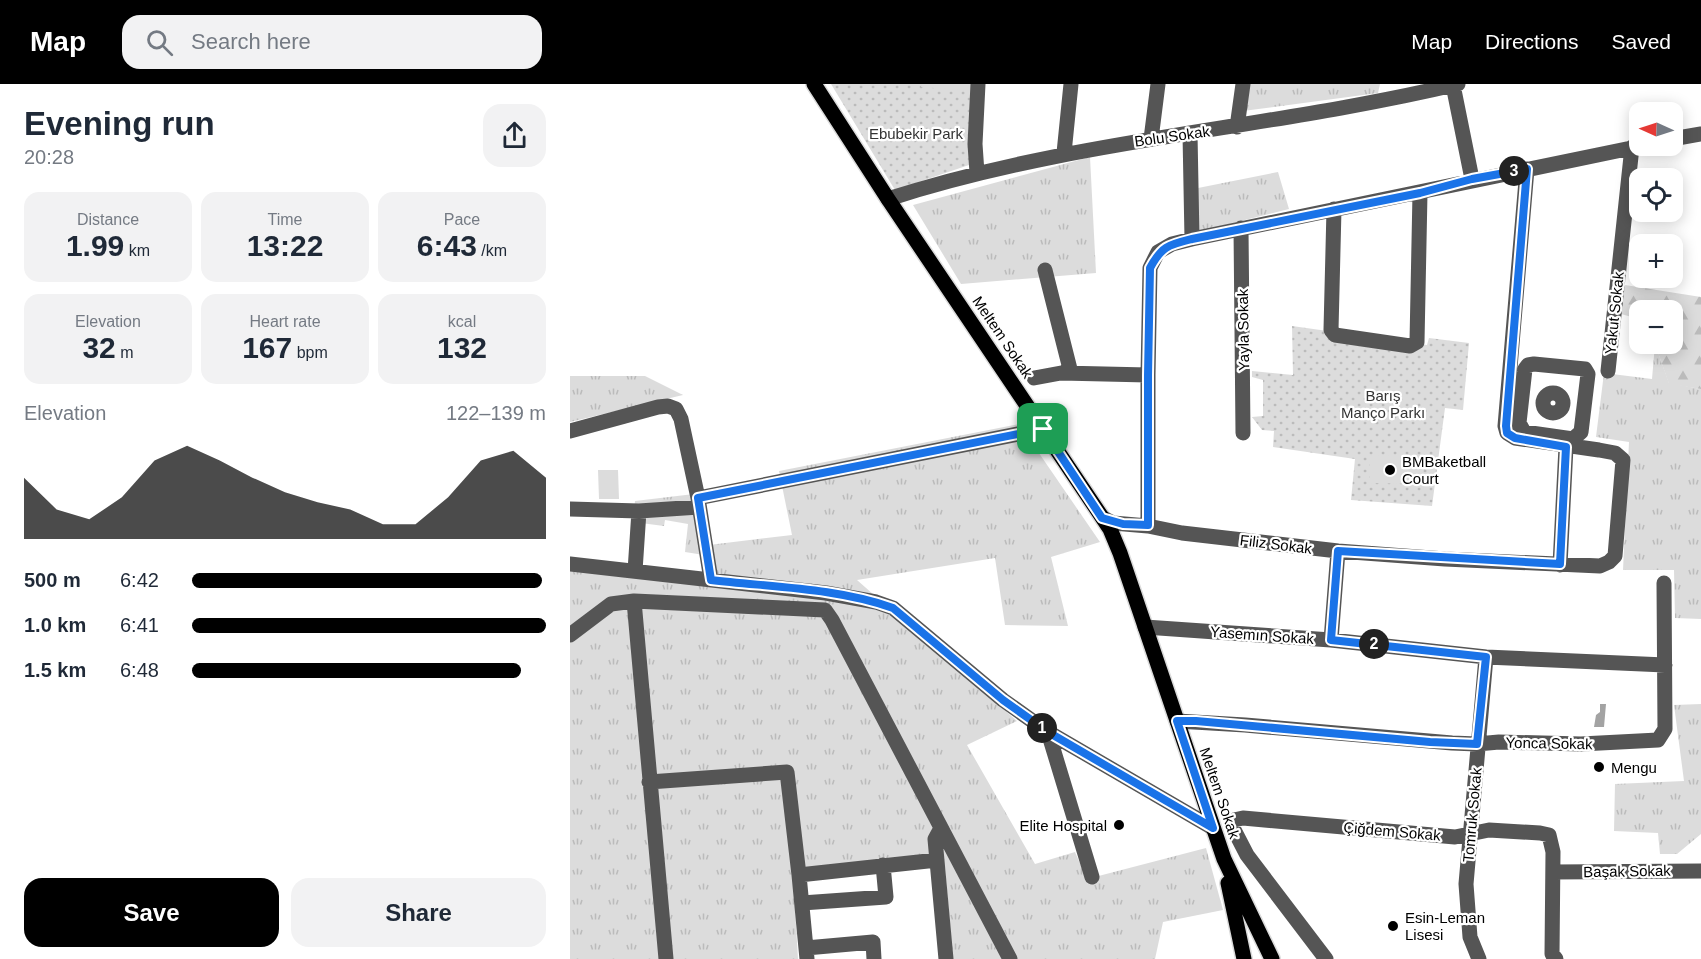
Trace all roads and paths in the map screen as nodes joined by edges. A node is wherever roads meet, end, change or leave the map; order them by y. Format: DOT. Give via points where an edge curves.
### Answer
graph roads {
  1 [pos="814,84"];
  2 [pos="978,84"];
  3 [pos="1071,84"];
  4 [pos="1158,84"];
  5 [pos="1243,84"];
  6 [pos="1455,85"];
  7 [pos="1238,127"];
  8 [pos="1190,134"];
  9 [pos="1701,134"];
  10 [pos="1683,137"];
  11 [pos="1151,139"];
  12 [pos="1629,147"];
  13 [pos="1064,153"];
  14 [pos="1635,156"];
  15 [pos="1527,169"];
  16 [pos="977,173"];
  17 [pos="1472,179"];
  18 [pos="1420,193"];
  19 [pos="888,199"];
  20 [pos="1334,209"];
  21 [pos="1241,228"];
  22 [pos="1192,239"];
  23 [pos="1045,270"];
  24 [pos="1557,366"];
  25 [pos="1608,371"];
  26 [pos="1071,373"];
  27 [pos="1148,375"];
  28 [pos="1034,378"];
  29 [pos="1522,399"];
  30 [pos="1553,403"];
  31 [pos="1584,406"];
  32 [pos="1043,429"];
  33 [pos="570,431"];
  34 [pos="1243,433"];
  35 [pos="1549,436"];
  36 [pos="1566,447"];
  37 [pos="699,502"];
  38 [pos="570,509"];
  39 [pos="639,511"];
  40 [pos="1102,518"];
  41 [pos="1143,525"];
  42 [pos="1338,551"];
  43 [pos="1120,553"];
  44 [pos="570,564"];
  45 [pos="1560,564"];
  46 [pos="634,571"];
  47 [pos="711,580"];
  48 [pos="1664,583"];
  49 [pos="634,601"];
  50 [pos="1145,627"];
  51 [pos="570,635"];
  52 [pos="1331,640"];
  53 [pos="1486,657"];
  54 [pos="1665,665"];
  55 [pos="1177,721"];
  56 [pos="1048,732"];
  57 [pos="1477,744"];
  58 [pos="649,782"];
  59 [pos="941,828"];
  60 [pos="1213,828"];
  61 [pos="1471,834"];
  62 [pos="1224,859"];
  63 [pos="937,860"];
  64 [pos="883,866"];
  65 [pos="1701,871"];
  66 [pos="1553,873"];
  67 [pos="800,874"];
  68 [pos="1092,877"];
  69 [pos="802,903"];
  70 [pos="806,954"];
  71 [pos="666,959"];
  72 [pos="874,959"];
  73 [pos="946,959"];
  74 [pos="1010,959"];
  75 [pos="1244,959"];
  76 [pos="1272,959"];
  77 [pos="1326,959"];
  78 [pos="1479,959"];
  79 [pos="1556,959"];
  1 -- 19 [label="main road, Meltem Sokak"];
  2 -- 16 [label="street"];
  3 -- 13 [label="street"];
  4 -- 11 [label="street"];
  5 -- 7 [label="street"];
  6 -- 7 [label="street, Bolu Sokak"];
  6 -- 17 [label="street"];
  7 -- 8 [label="street, Bolu Sokak"];
  8 -- 11 [label="street, Bolu Sokak"];
  8 -- 22 [label="street"];
  9 -- 10 [label="street"];
  11 -- 13 [label="street, Bolu Sokak"];
  12 -- 15 [label="street"];
  13 -- 16 [label="street, Bolu Sokak"];
  14 -- 25 [label="street, Yakut Sokak"];
  15 -- 17 [label="street"];
  15 -- 36 [label="street" via="1507,433 1515,438"];
  16 -- 19 [label="street, Bolu Sokak"];
  17 -- 18 [label="street"];
  18 -- 20 [label="street"];
  18 -- 20 [label="street" via="1418,342 1410,346 1335,335 1331,330"];
  19 -- 32 [label="main road, Meltem Sokak"];
  20 -- 21 [label="street"];
  21 -- 22 [label="street"];
  21 -- 34 [label="street, Yayla Sokak"];
  22 -- 27 [label="street" via="1158,252 1150,268"];
  23 -- 26 [label="street"];
  24 -- 29 [label="street" via="1528,365"];
  24 -- 30 [label="street"];
  24 -- 31 [label="street" via="1585,369 1588,374"];
  26 -- 27 [label="street"];
  26 -- 28 [label="street"];
  27 -- 41 [label="street"];
  29 -- 30 [label="street"];
  29 -- 35 [label="street" via="1519,423 1524,432"];
  30 -- 31 [label="street"];
  30 -- 35 [label="street"];
  31 -- 35 [label="street" via="1578,436"];
  32 -- 37 [label="street"];
  32 -- 40 [label="main road, Meltem Sokak"];
  33 -- 37 [label="street" via="658,407 676,409"];
  36 -- 45 [label="street"];
  36 -- 45 [label="street, Filiz Sokak" via="1615,453 1623,460 1615,556 1600,566"];
  37 -- 39 [label="street"];
  37 -- 47 [label="street"];
  38 -- 39 [label="street"];
  39 -- 46 [label="street"];
  40 -- 41 [label="street, Filiz Sokak" via="1113,523"];
  40 -- 43 [label="main road, Meltem Sokak"];
  41 -- 42 [label="street, Filiz Sokak"];
  41 -- 43 [label="street" via="1129,531"];
  42 -- 45 [label="street, Filiz Sokak"];
  42 -- 52 [label="street"];
  43 -- 50 [label="main road, Meltem Sokak"];
  44 -- 46 [label="street"];
  46 -- 47 [label="street"];
  47 -- 56 [label="street" via="826,593 893,608 1003,700"];
  48 -- 54 [label="street"];
  49 -- 51 [label="street" via="611,604"];
  49 -- 58 [label="street"];
  49 -- 59 [label="street" via="825,610"];
  50 -- 52 [label="street, Yasemın Sokak"];
  50 -- 55 [label="main road, Meltem Sokak"];
  52 -- 53 [label="street, Yasemın Sokak"];
  53 -- 54 [label="street, Yasemın Sokak"];
  53 -- 57 [label="street, Tomruk Sokak"];
  54 -- 57 [label="street, Yonca Sokak" via="1665,729 1658,740"];
  55 -- 57 [label="street, Yonca Sokak"];
  55 -- 60 [label="main road, Meltem Sokak"];
  56 -- 60 [label="street"];
  56 -- 68 [label="street"];
  57 -- 61 [label="street, Tomruk Sokak"];
  58 -- 67 [label="street" via="787,772"];
  58 -- 71 [label="street"];
  59 -- 63 [label="street" via="935,839"];
  59 -- 74 [label="street"];
  60 -- 62 [label="main road, Meltem Sokak"];
  61 -- 66 [label="street, Çiğdem Sokak" via="1489,830 1550,835"];
  61 -- 77 [label="street, Çiğdem Sokak" via="1455,837 1234,820 1232,826 1247,855"];
  61 -- 78 [label="street, Tomruk Sokak" via="1466,884 1470,937"];
  62 -- 75 [label="main road, Meltem Sokak"];
  62 -- 76 [label="main road, Meltem Sokak"];
  63 -- 64 [label="street"];
  63 -- 73 [label="street"];
  64 -- 67 [label="street"];
  64 -- 69 [label="street" via="886,897"];
  65 -- 66 [label="street, Başak Sokak"];
  66 -- 79 [label="street" via="1552,954"];
  67 -- 69 [label="street"];
  69 -- 70 [label="street"];
  70 -- 72 [label="street" via="873,942"];
}
